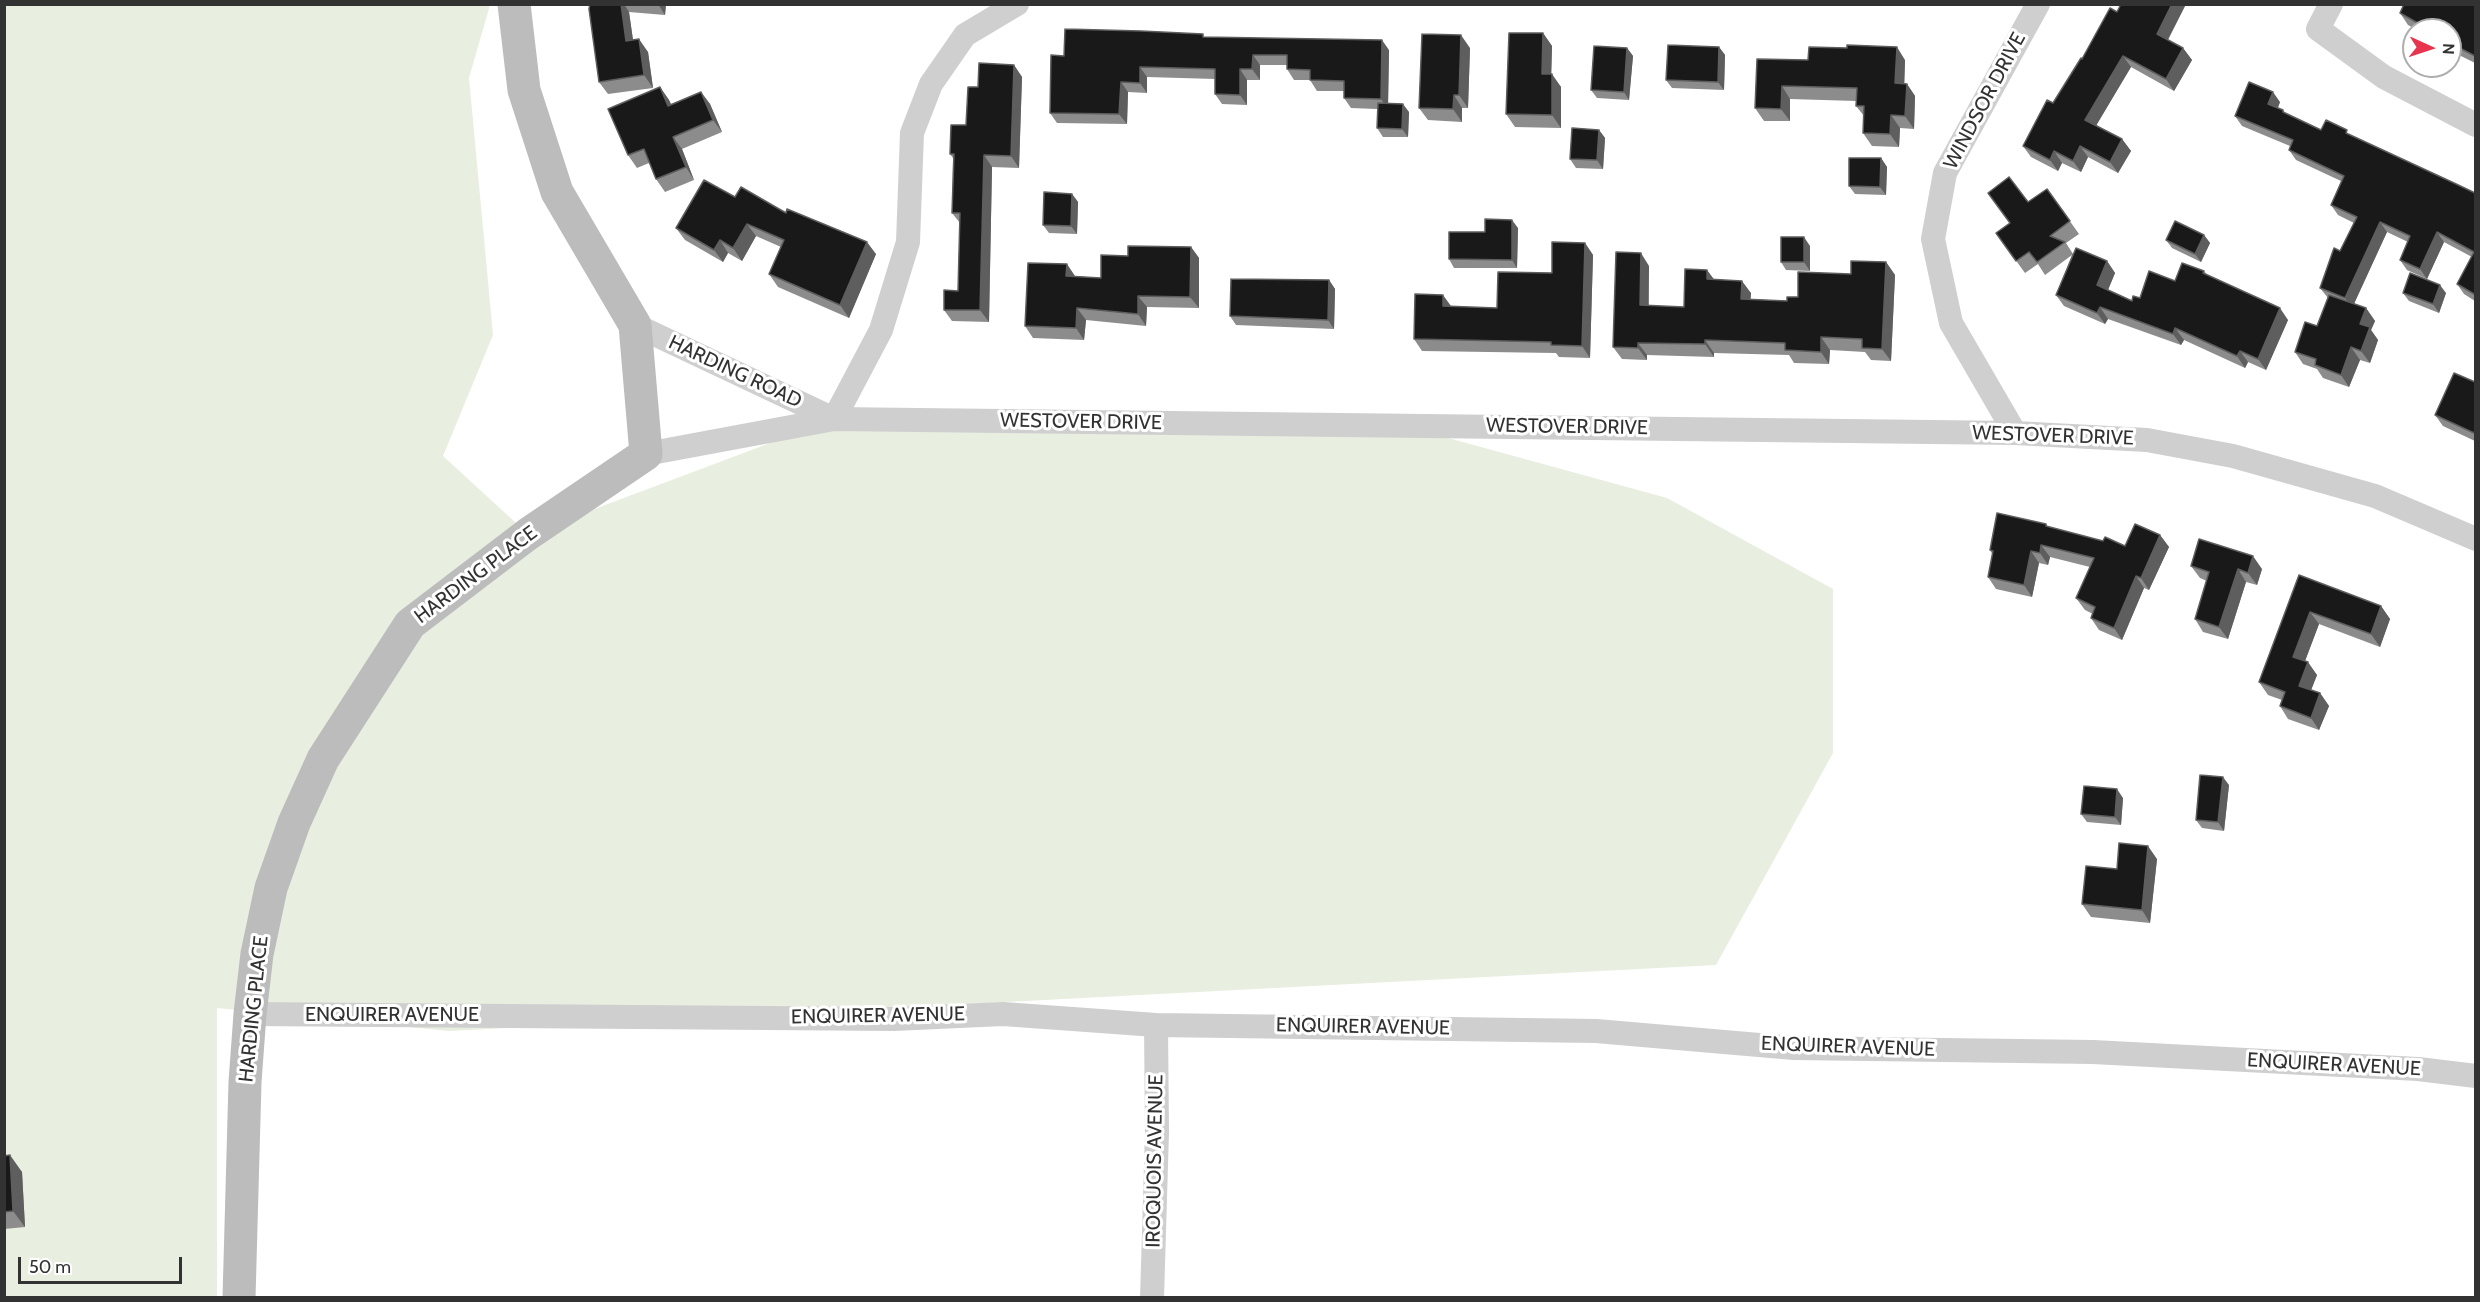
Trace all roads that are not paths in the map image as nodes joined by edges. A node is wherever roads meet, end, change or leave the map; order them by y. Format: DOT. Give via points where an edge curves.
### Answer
graph roads {
  1 [pos="514,4"];
  2 [pos="1017,4"];
  3 [pos="2038,4"];
  4 [pos="2331,4"];
  5 [pos="2475,125"];
  6 [pos="635,325"];
  7 [pos="834,419"];
  8 [pos="2015,433"];
  9 [pos="646,454"];
  10 [pos="2475,539"];
  11 [pos="250,1014"];
  12 [pos="1156,1025"];
  13 [pos="2475,1076"];
  14 [pos="239,1298"];
  15 [pos="1152,1298"];
  1 -- 6 [label="main road" via="524,90 557,192"];
  2 -- 7 [label="street" via="965,35 931,84 912,133 909,242 881,330"];
  3 -- 8 [label="street, WINDSOR DRIVE" via="1945,173 1933,239 1951,323"];
  4 -- 5 [label="street" via="2318,29 2384,77"];
  6 -- 7 [label="street, HARDING ROAD"];
  6 -- 9 [label="main road"];
  7 -- 8 [label="street, WESTOVER DRIVE"];
  7 -- 9 [label="street, WESTOVER DRIVE"];
  8 -- 10 [label="street, WESTOVER DRIVE" via="2147,440 2233,456 2374,496"];
  9 -- 11 [label="main road, HARDING PLACE" via="528,534 410,624 323,759 294,823 271,888"];
  11 -- 12 [label="street, ENQUIRER AVENUE" via="894,1018 1003,1014"];
  11 -- 14 [label="main road, HARDING PLACE"];
  12 -- 13 [label="street, ENQUIRER AVENUE" via="1596,1031 1794,1048 2094,1052 2418,1069"];
  12 -- 15 [label="street, IROQUOIS AVENUE"];
}
